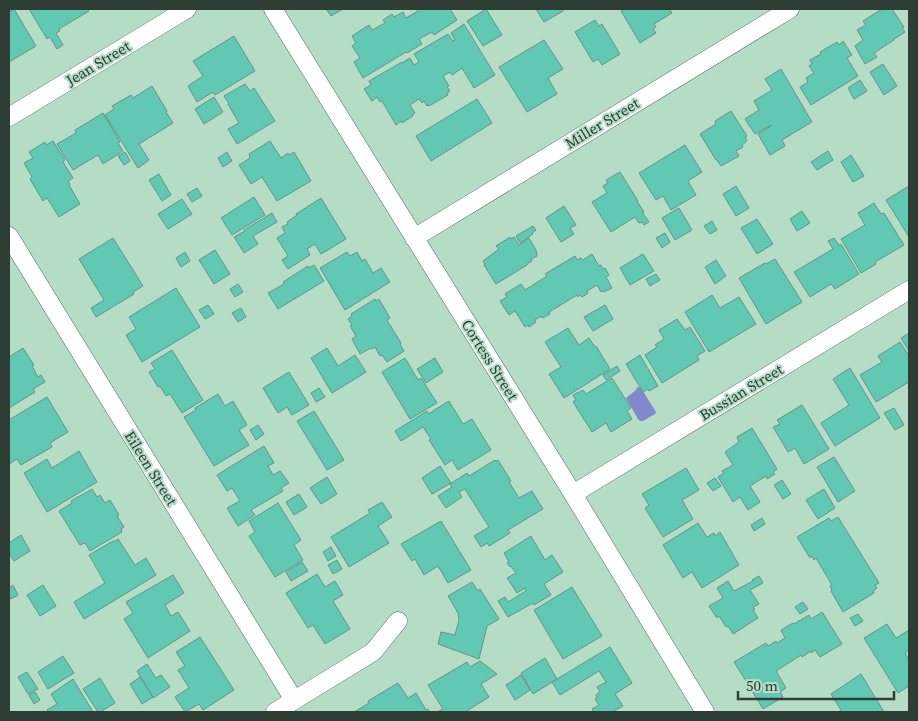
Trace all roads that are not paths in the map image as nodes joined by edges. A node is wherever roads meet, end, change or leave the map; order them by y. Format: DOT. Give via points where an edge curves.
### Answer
graph roads {
  1 [pos="187,9"];
  2 [pos="273,9"];
  3 [pos="790,9"];
  4 [pos="9,117"];
  5 [pos="9,236"];
  6 [pos="414,238"];
  7 [pos="909,290"];
  8 [pos="573,494"];
  9 [pos="398,620"];
  10 [pos="294,700"];
  11 [pos="275,712"];
  12 [pos="705,712"];
  1 -- 4 [label="street, Jean Street"];
  2 -- 6 [label="street, Cortess Street"];
  3 -- 6 [label="street, Miller Street"];
  5 -- 10 [label="street, Eileen Street"];
  6 -- 8 [label="street, Cortess Street"];
  7 -- 8 [label="street, Bussian Street"];
  8 -- 12 [label="street, Cortess Street"];
  9 -- 10 [label="street" via="373,652"];
  10 -- 11 [label="street"];
}
